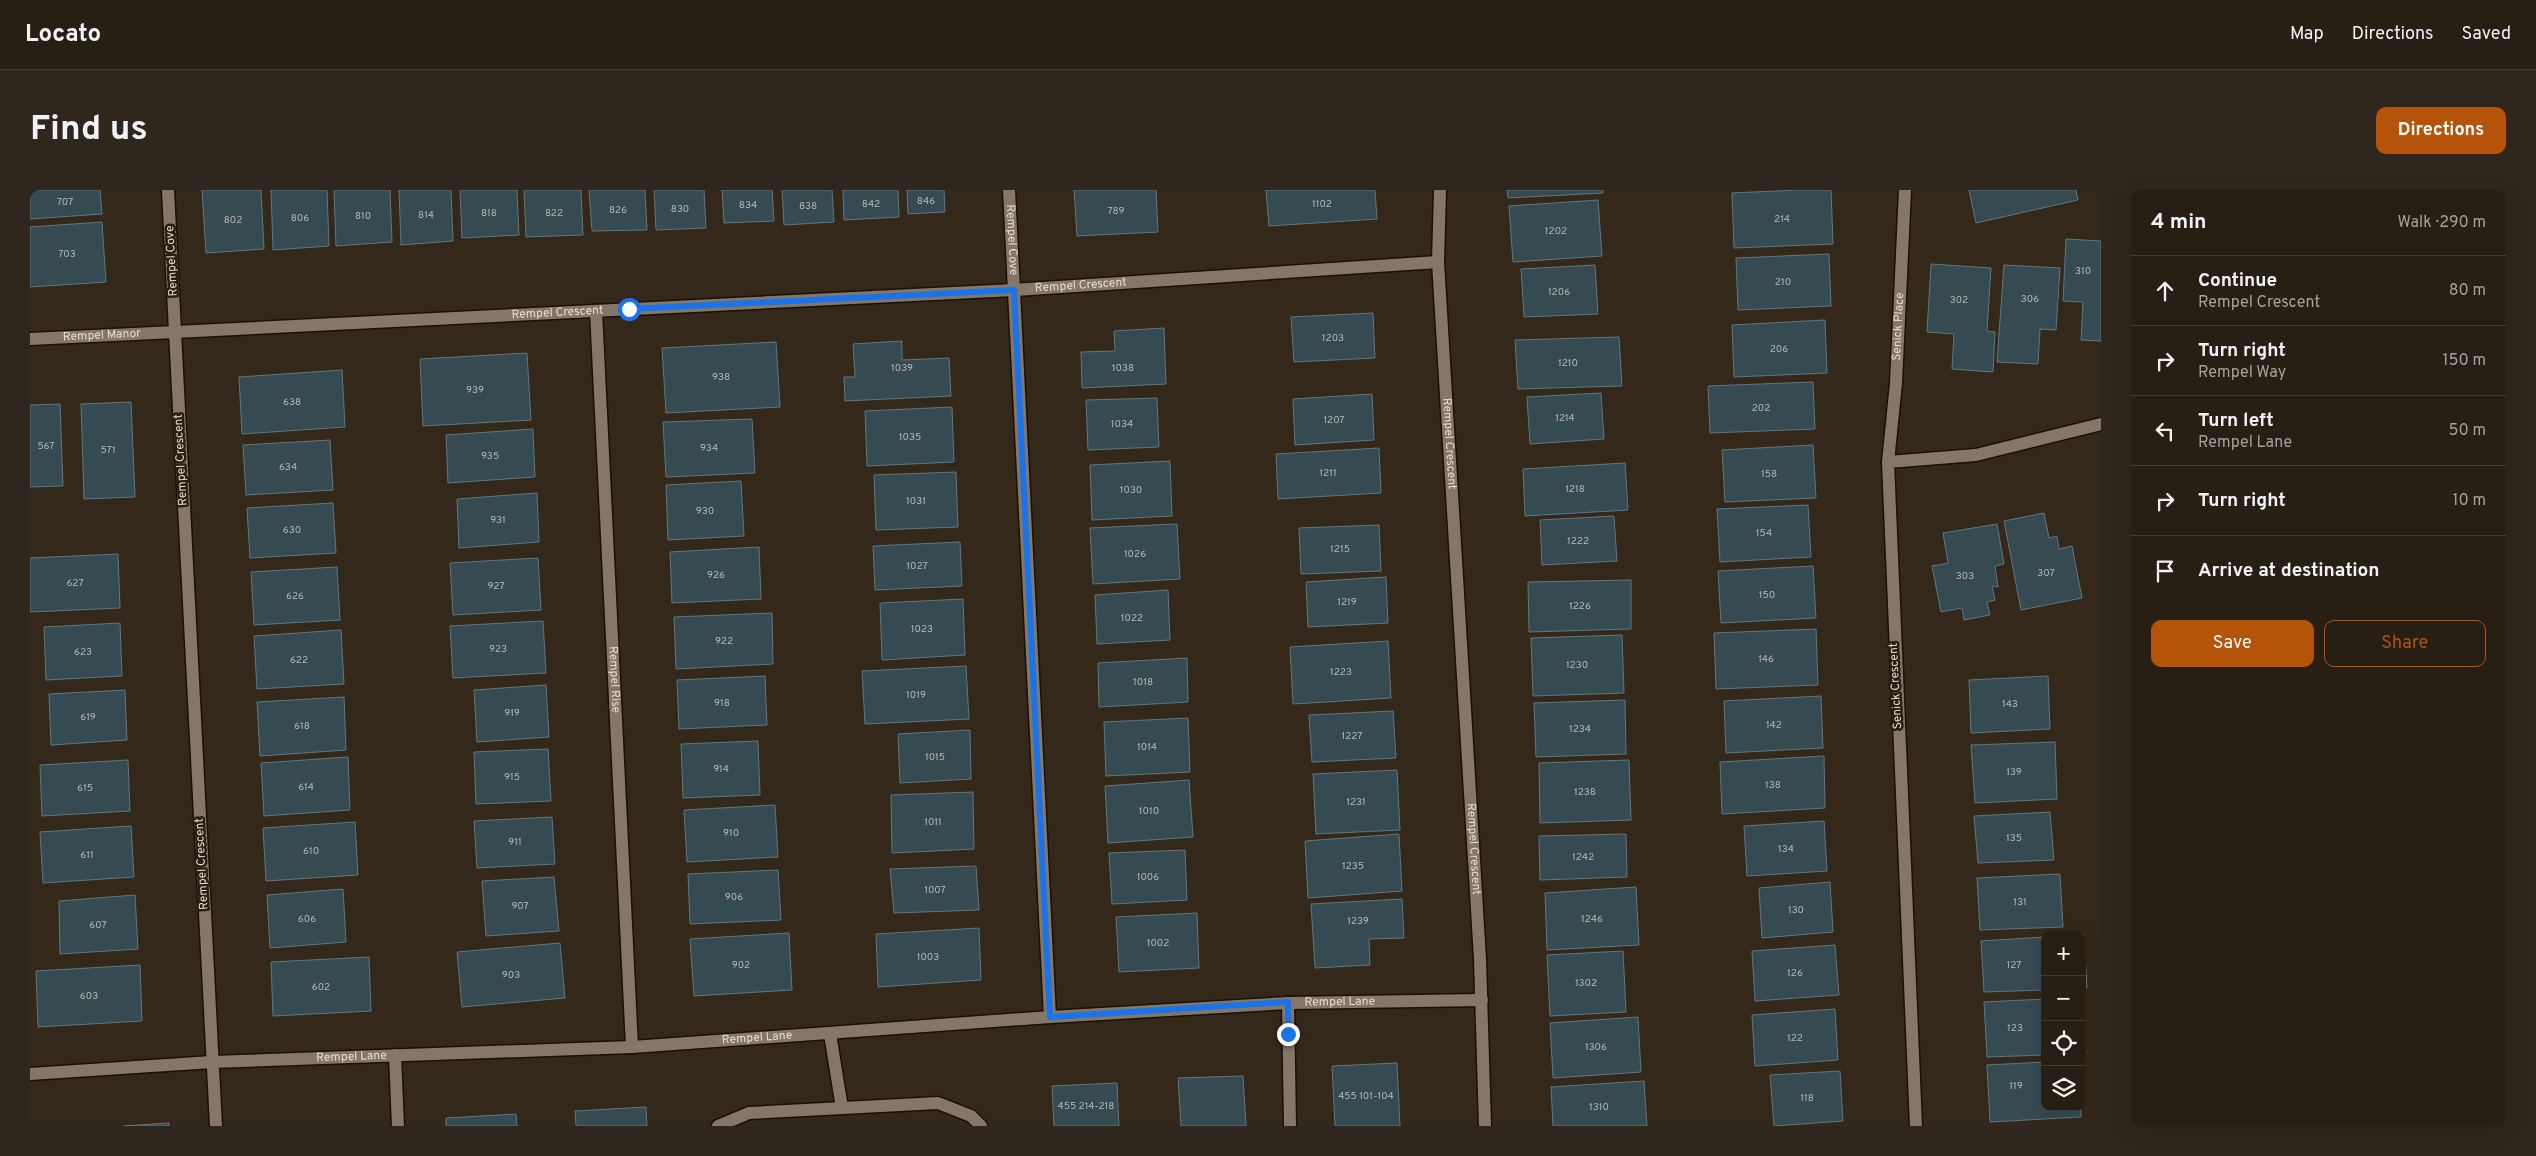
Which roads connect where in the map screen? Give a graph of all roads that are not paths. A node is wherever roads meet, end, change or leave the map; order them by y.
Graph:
1 (168, 190) edge
2 (1009, 190) edge
3 (1440, 190) edge
4 (1905, 190) edge
5 (1438, 262) junction
6 (1014, 290) junction
7 (596, 311) junction
8 (175, 332) junction
9 (30, 339) edge
10 (2101, 424) edge
11 (1888, 462) junction
12 (1482, 1000) junction
13 (1288, 1002) junction
14 (1050, 1017) junction
15 (830, 1034) junction
16 (632, 1047) junction
17 (394, 1055) junction
18 (212, 1062) junction
19 (30, 1074) edge
20 (842, 1108) junction
21 (216, 1126) edge
22 (398, 1126) edge
23 (718, 1126) edge
24 (981, 1126) edge
25 (1290, 1126) edge
26 (1485, 1126) edge
27 (1916, 1126) edge

1 - 8 street, Rempel Cove
2 - 6 street, Rempel Cove
3 - 5 street
4 - 11 street, Senick Place
5 - 6 street, Rempel Crescent
5 - 12 street, Rempel Crescent
6 - 7 street, Rempel Crescent
6 - 14 street, Rempel Cove
7 - 8 street, Rempel Crescent
7 - 16 street, Rempel Rise
8 - 9 street, Rempel Manor
8 - 18 street, Rempel Crescent
10 - 11 street
11 - 27 street, Senick Crescent
12 - 13 street, Rempel Lane
12 - 26 street, Rempel Crescent
13 - 14 street, Rempel Lane
13 - 25 street
14 - 15 street, Rempel Lane
15 - 16 street, Rempel Lane
15 - 20 street
16 - 17 street, Rempel Lane
17 - 18 street, Rempel Lane
17 - 22 street
18 - 19 street, Rempel Lane
18 - 21 street, Rempel Crescent
20 - 23 street
20 - 24 street

